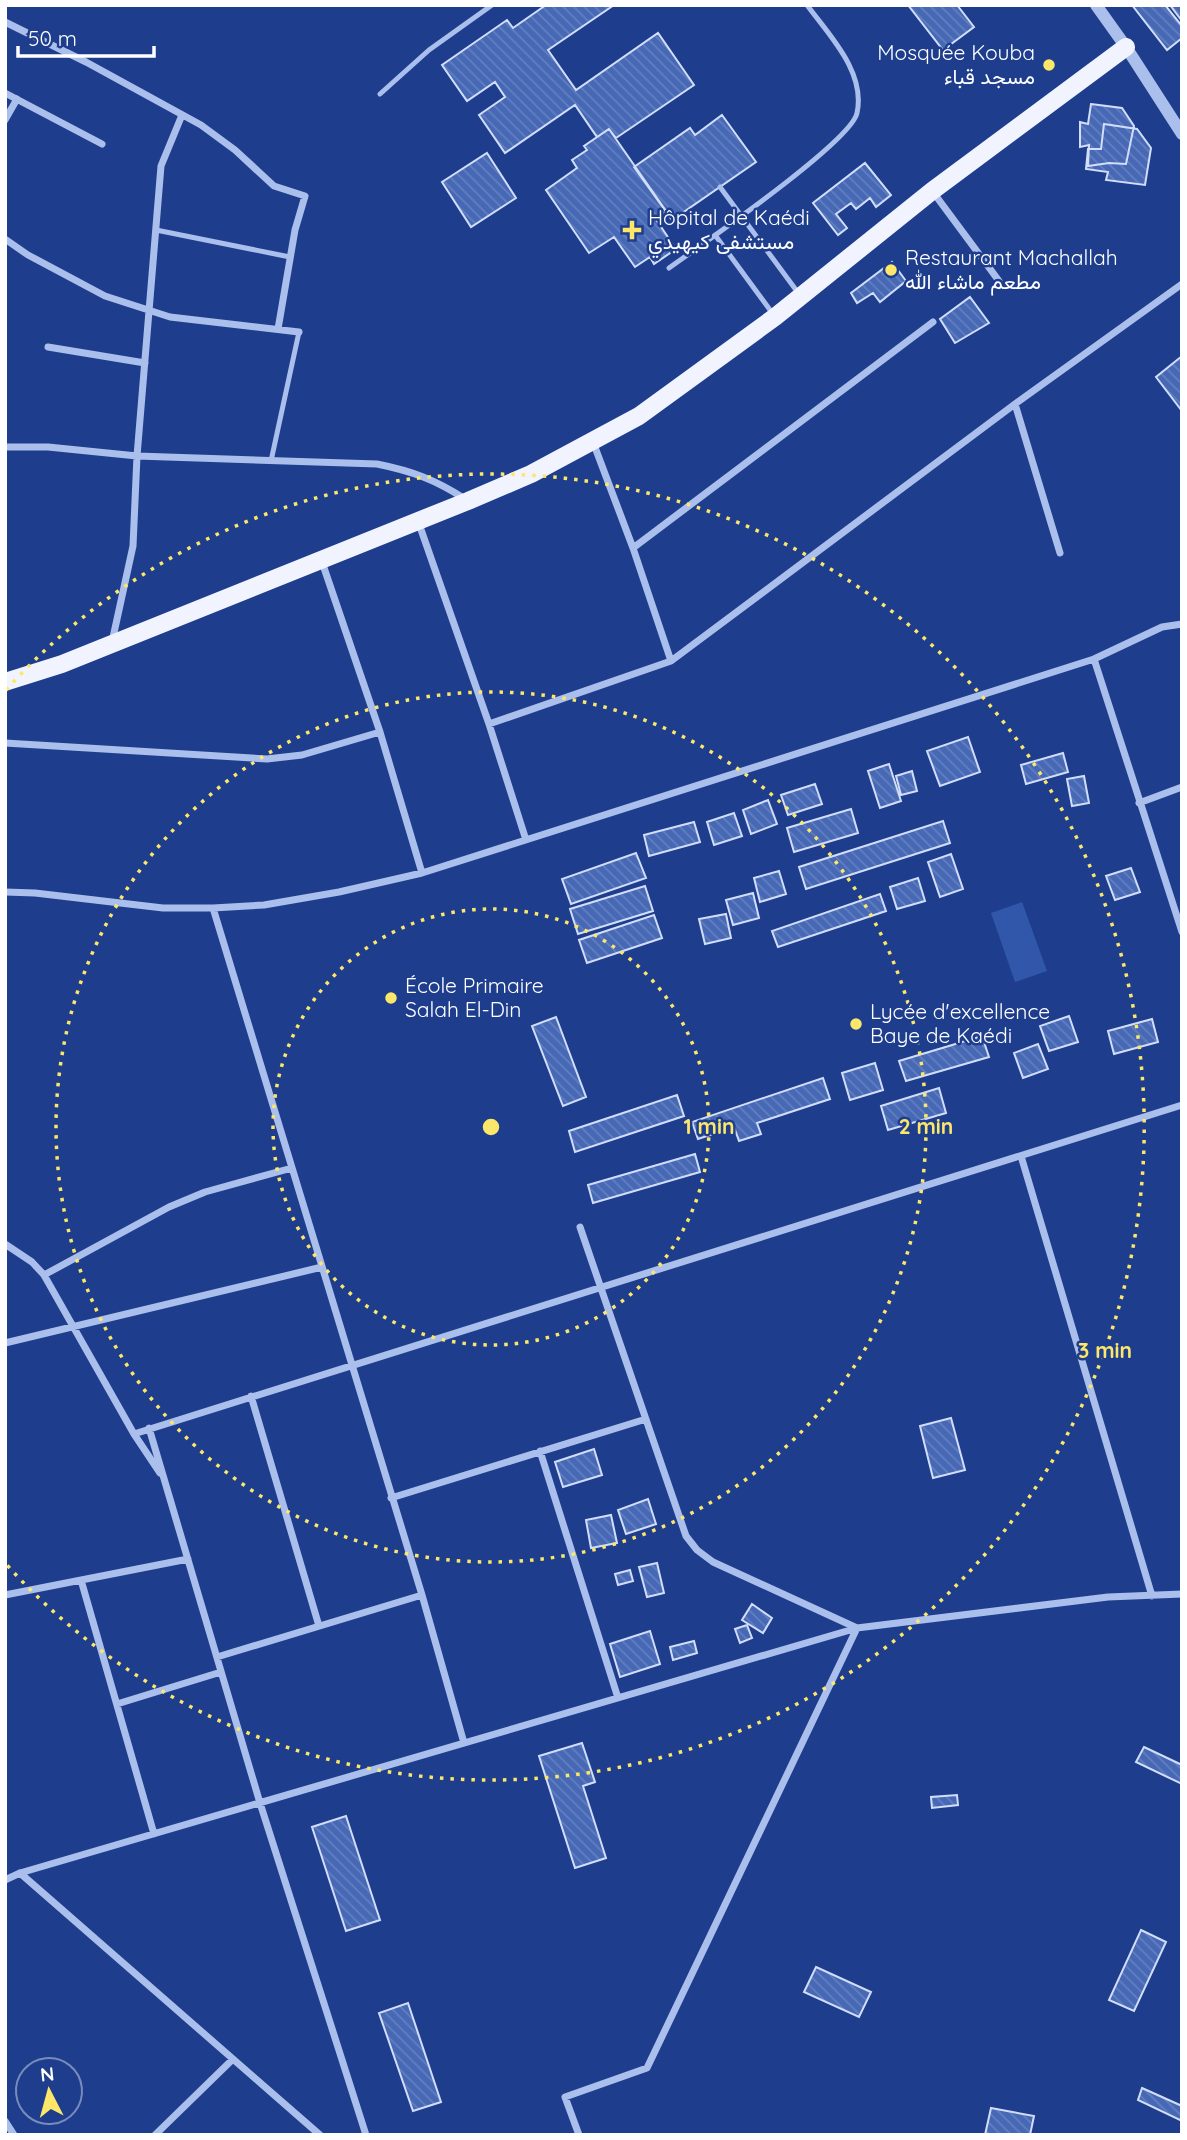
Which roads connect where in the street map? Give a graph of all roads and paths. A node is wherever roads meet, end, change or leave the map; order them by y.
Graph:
1 (492, 5) edge
2 (807, 5) edge
3 (1096, 5) edge
4 (5, 22) edge
5 (1126, 47) junction
6 (5, 93) edge
7 (380, 94) dead end
8 (17, 99) junction
9 (183, 115) junction
10 (5, 120) edge
11 (1182, 135) edge
12 (102, 144) dead end
13 (720, 187) dead end
14 (932, 191) junction
15 (742, 216) junction
16 (156, 230) junction
17 (715, 235) junction
18 (5, 239) edge
19 (290, 257) junction
20 (670, 268) dead end
21 (999, 281) dead end
22 (1182, 284) edge
23 (801, 296) junction
24 (150, 310) junction
25 (775, 317) junction
26 (933, 322) dead end
27 (278, 329) junction
28 (299, 332) joint
29 (48, 347) dead end
30 (145, 363) junction
31 (1014, 404) junction
32 (593, 442) junction
33 (5, 447) edge
34 (137, 456) junction
35 (271, 461) junction
36 (468, 501) junction
37 (418, 520) junction
38 (633, 548) junction
39 (1060, 552) dead end
40 (320, 559) junction
41 (1182, 624) edge
42 (111, 644) junction
43 (1094, 659) junction
44 (671, 661) junction
45 (5, 682) edge
46 (489, 724) junction
47 (380, 732) junction
48 (5, 743) edge
49 (1182, 787) edge
50 (1139, 803) junction
51 (526, 840) junction
52 (422, 873) junction
53 (5, 892) edge
54 (213, 908) junction
55 (1182, 932) edge
56 (1182, 1105) edge
57 (1020, 1156) junction
58 (292, 1168) junction
59 (580, 1227) dead end
60 (5, 1244) edge
61 (322, 1267) junction
62 (44, 1275) junction
63 (601, 1287) junction
64 (72, 1327) junction
65 (5, 1343) edge
66 (352, 1365) junction
67 (251, 1396) junction
68 (646, 1419) junction
69 (149, 1428) junction
70 (134, 1434) junction
71 (540, 1451) junction
72 (164, 1480) junction
73 (391, 1498) junction
74 (188, 1559) junction
75 (81, 1580) junction
76 (1182, 1594) edge
77 (5, 1595) edge
78 (422, 1595) junction
79 (1152, 1596) junction
80 (319, 1626) junction
81 (857, 1628) junction
82 (217, 1657) junction
83 (221, 1672) junction
84 (618, 1698) junction
85 (117, 1704) junction
86 (464, 1743) junction
87 (260, 1802) junction
88 (154, 1834) junction
89 (20, 1873) junction
90 (5, 1880) edge
91 (233, 2059) junction
92 (5, 2121) edge
93 (14, 2135) edge
94 (155, 2135) edge
95 (320, 2135) edge
96 (366, 2135) edge
97 (579, 2135) edge

1 - 7 lane
2 - 15 lane
3 - 5 street
4 - 9 street
5 - 11 street
5 - 14 main road
6 - 8 street
8 - 10 street
8 - 12 street
9 - 16 street
9 - 19 street
13 - 15 lane
14 - 21 street
14 - 23 main road
15 - 17 lane
15 - 23 lane
16 - 19 lane
16 - 24 street
17 - 20 lane
17 - 25 lane
18 - 24 street
19 - 27 street
22 - 31 street
23 - 25 main road
24 - 27 street
24 - 30 street
25 - 32 main road
26 - 38 street
27 - 28 street
28 - 35 lane
29 - 30 street
30 - 34 street
31 - 39 street
31 - 44 street
32 - 36 main road
32 - 38 street
33 - 34 street
34 - 35 street
34 - 42 street
35 - 36 street
36 - 37 main road
37 - 40 main road
37 - 46 street
38 - 44 street
40 - 42 main road
40 - 47 street
41 - 43 street
42 - 45 main road
43 - 50 street
43 - 51 street
44 - 46 street
46 - 51 street
47 - 48 street
47 - 52 street
49 - 50 street
50 - 55 street
51 - 52 street
52 - 54 street
53 - 54 street
54 - 58 street
56 - 57 street
57 - 63 street
57 - 79 street
58 - 61 street
58 - 62 street
59 - 63 street
60 - 62 street
61 - 64 street
61 - 66 street
62 - 64 street
63 - 66 street
63 - 68 street
64 - 65 street
64 - 70 street
66 - 67 street
66 - 73 street
67 - 69 street
67 - 80 street
68 - 71 street
68 - 81 street
69 - 70 street
69 - 72 street
70 - 72 street
71 - 73 street
71 - 84 street
72 - 74 street
73 - 78 street
74 - 75 street
74 - 82 street
75 - 77 street
75 - 85 street
76 - 79 street
78 - 80 street
78 - 86 street
79 - 81 street
80 - 82 street
81 - 84 street
81 - 97 street
82 - 83 street
83 - 85 street
83 - 87 street
84 - 86 street
85 - 88 street
86 - 87 street
87 - 88 street
87 - 96 street
88 - 89 street
89 - 90 street
89 - 91 street
91 - 94 street
91 - 95 street
92 - 93 street

